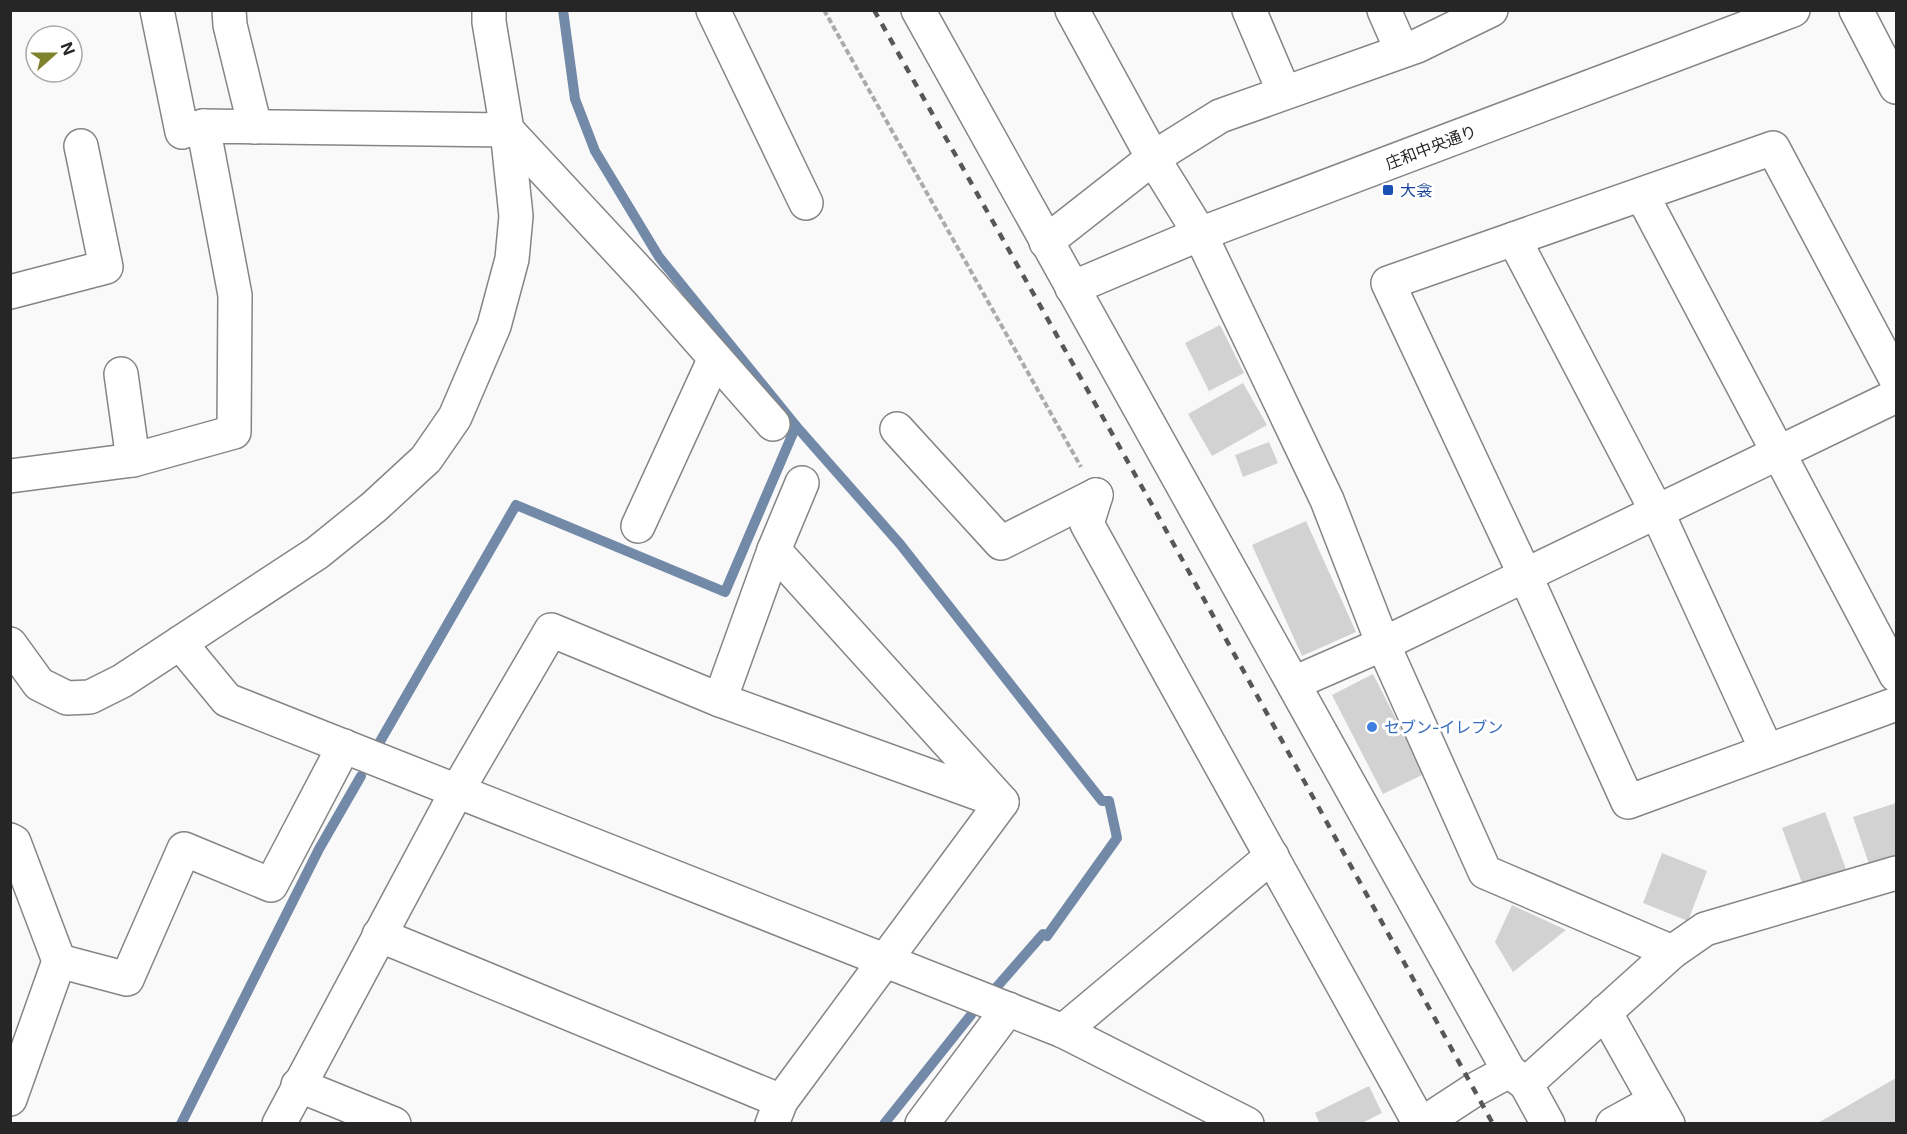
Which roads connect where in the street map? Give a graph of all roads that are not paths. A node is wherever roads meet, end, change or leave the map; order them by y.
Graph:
1 (157, 10) edge
2 (230, 10) edge
3 (489, 10) edge
4 (713, 10) edge
5 (918, 10) edge
6 (1072, 10) edge
7 (1249, 10) edge
8 (1384, 10) edge
9 (1491, 10) edge
10 (1793, 10) edge
11 (1856, 10) edge
12 (1402, 51) junction
13 (1896, 87) edge
14 (1284, 92) junction
15 (203, 126) junction
16 (255, 127) junction
17 (507, 130) junction
18 (81, 146) dead end
19 (1153, 158) junction
20 (1642, 195) junction
21 (806, 203) dead end
22 (1200, 234) junction
23 (1514, 239) junction
24 (1046, 242) junction
25 (1072, 288) junction
26 (10, 292) edge
27 (715, 358) junction
28 (121, 374) dead end
29 (1896, 379) edge
30 (1896, 396) edge
31 (773, 424) dead end
32 (897, 429) dead end
33 (1778, 454) junction
34 (133, 460) junction
35 (10, 476) edge
36 (802, 483) dead end
37 (1657, 512) junction
38 (638, 526) dead end
39 (774, 550) junction
40 (1525, 575) junction
41 (180, 643) junction
42 (10, 644) edge
43 (1383, 644) junction
44 (1896, 675) edge
45 (1294, 683) junction
46 (720, 700) junction
47 (1896, 704) edge
48 (344, 746) junction
49 (1767, 751) junction
50 (457, 791) junction
51 (1002, 802) junction
52 (10, 840) edge
53 (1272, 856) junction
54 (1896, 873) edge
55 (379, 934) junction
56 (1672, 952) junction
57 (60, 960) junction
58 (885, 962) junction
59 (1008, 1009) junction
60 (1605, 1012) junction
61 (1063, 1031) junction
62 (1517, 1078) junction
63 (298, 1085) junction
64 (10, 1099) edge
65 (777, 1112) edge
66 (1661, 1112) edge
67 (279, 1124) edge
68 (394, 1124) edge
69 (922, 1124) edge
70 (1247, 1124) edge
71 (1421, 1124) edge
72 (1548, 1124) edge
73 (1613, 1124) edge

1 - 15 street
2 - 16 street
3 - 17 street
4 - 21 street
5 - 24 street
6 - 19 street
7 - 14 street
8 - 12 street
9 - 12 street
10 - 22 street, 庄和中央通り
11 - 13 street
12 - 14 street
14 - 19 street
15 - 16 street
15 - 34 street
16 - 17 street
17 - 27 street
17 - 41 street
18 - 26 street
19 - 22 street
19 - 24 street
20 - 23 street
20 - 29 street
20 - 33 street
22 - 25 street, 庄和中央通り
22 - 43 street
23 - 37 street
23 - 40 street
24 - 25 street
25 - 45 street
27 - 31 street
27 - 38 street
28 - 34 street
30 - 33 street
32 - 53 street
33 - 37 street
33 - 44 street
34 - 35 street
36 - 39 street
37 - 40 street
37 - 49 street
39 - 46 street
39 - 51 street
40 - 43 street
40 - 49 street
41 - 42 street
41 - 48 street
43 - 45 street
43 - 56 street
45 - 62 street
46 - 50 street
46 - 51 street
47 - 49 street
48 - 50 street
48 - 57 street
50 - 55 street
50 - 58 street
51 - 58 street
52 - 57 street
53 - 61 street
53 - 71 street
54 - 56 street
55 - 63 street
55 - 65 street
56 - 60 street
57 - 64 street
58 - 59 street
58 - 65 street
59 - 61 street
59 - 69 street
60 - 62 street
60 - 66 street
61 - 70 street
62 - 71 street
62 - 72 street
63 - 67 street
63 - 68 street
66 - 73 street

